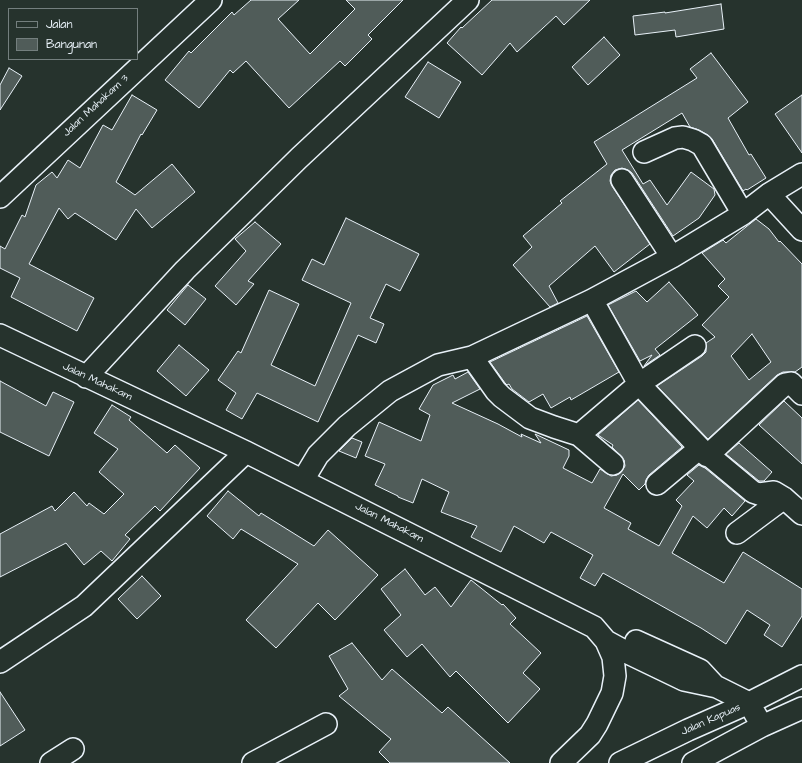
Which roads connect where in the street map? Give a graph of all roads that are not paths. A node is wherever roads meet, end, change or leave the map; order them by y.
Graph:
1 (211, 0) edge
2 (468, 0) edge
3 (644, 152) dead end
4 (802, 174) edge
5 (622, 180) dead end
6 (769, 194) junction
7 (0, 197) edge
8 (744, 214) junction
9 (802, 230) edge
10 (672, 257) junction
11 (592, 300) junction
12 (0, 335) edge
13 (695, 346) dead end
14 (472, 357) junction
15 (86, 377) junction
16 (639, 384) junction
17 (802, 394) edge
18 (579, 435) junction
19 (246, 452) junction
20 (704, 452) junction
21 (613, 464) dead end
22 (303, 480) junction
23 (657, 484) dead end
24 (784, 498) junction
25 (802, 514) edge
26 (737, 533) dead end
27 (600, 634) junction
28 (0, 662) edge
29 (802, 676) edge
30 (749, 703) junction
31 (802, 708) edge
32 (326, 724) dead end
33 (762, 726) junction
34 (73, 749) dead end
35 (51, 763) edge
36 (253, 763) edge
37 (560, 763) edge
38 (620, 763) edge
39 (693, 763) edge

1 - 7 street, Jalan Mahakam 3
2 - 15 street
3 - 8 street
4 - 6 street
5 - 10 street
6 - 8 street
6 - 9 street
8 - 10 street
10 - 11 street
11 - 14 street
11 - 16 street
12 - 15 street, Jalan Mahakam
13 - 16 street
14 - 18 street
14 - 22 street
15 - 19 street, Jalan Mahakam
16 - 18 street
16 - 20 street
17 - 20 street
18 - 21 street
19 - 22 street, Jalan Mahakam
19 - 28 street
20 - 23 street
20 - 24 street
22 - 27 street, Jalan Mahakam
24 - 25 street
24 - 26 street
27 - 30 street, Jalan Mahakam
27 - 37 street
29 - 30 street, Jalan Kapuas
30 - 33 street
30 - 38 street, Jalan Kapuas
31 - 33 street
32 - 36 street
33 - 39 street
34 - 35 street

